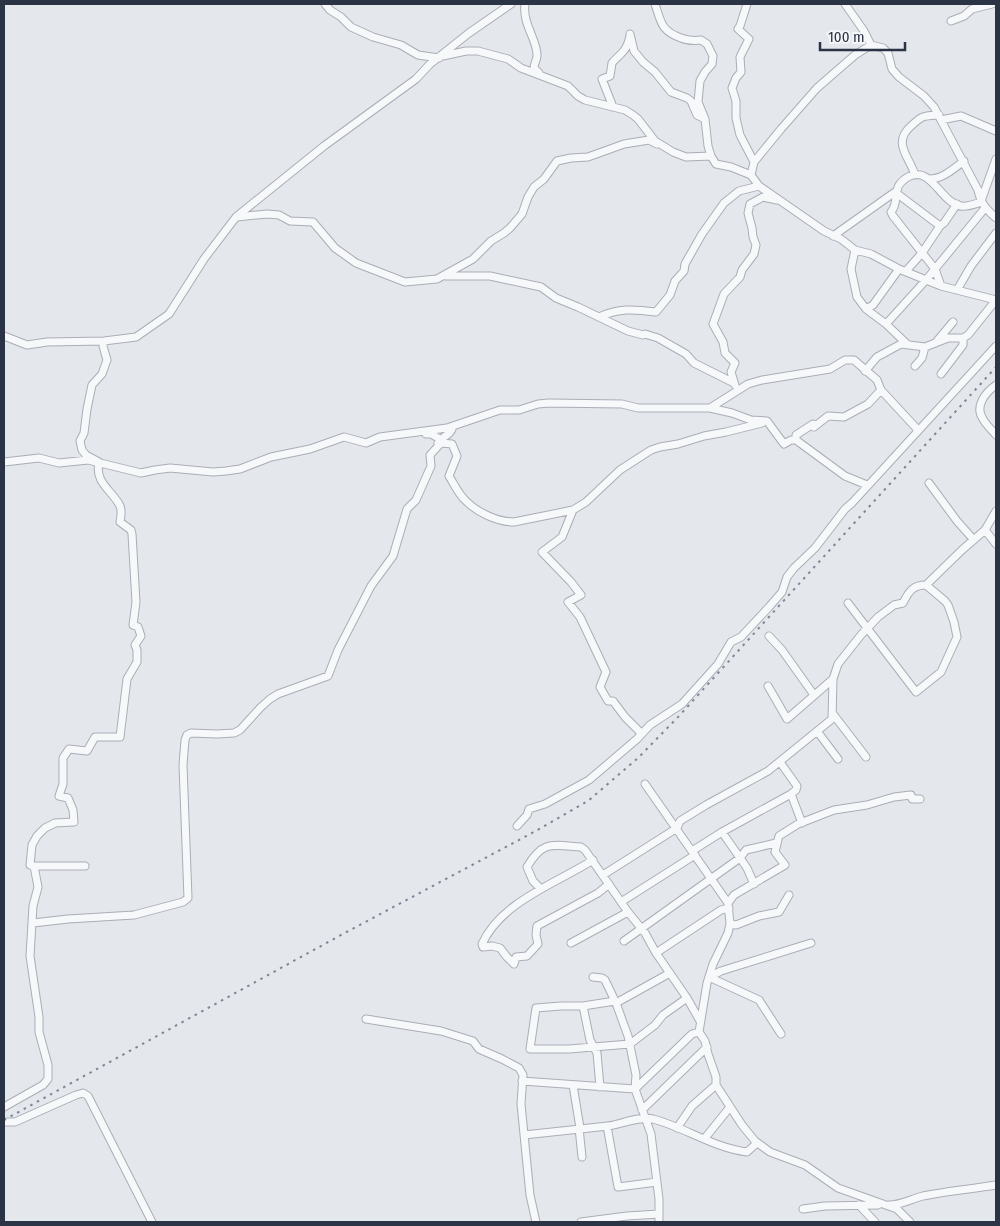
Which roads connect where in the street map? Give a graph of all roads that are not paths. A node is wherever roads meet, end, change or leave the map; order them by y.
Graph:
1 (325, 4) edge
2 (511, 4) edge
3 (525, 4) edge
4 (656, 4) edge
5 (746, 4) edge
6 (845, 4) edge
7 (992, 4) edge
8 (951, 21) dead end
9 (871, 45) junction
10 (441, 57) junction
11 (541, 75) junction
12 (612, 107) junction
13 (940, 118) junction
14 (705, 119) junction
15 (996, 131) edge
16 (673, 152) junction
17 (711, 156) junction
18 (996, 159) edge
19 (964, 161) junction
20 (754, 162) junction
21 (915, 175) junction
22 (751, 176) junction
23 (929, 179) junction
24 (759, 186) junction
25 (895, 192) junction
26 (780, 200) junction
27 (957, 204) junction
28 (983, 205) junction
29 (236, 217) junction
30 (996, 218) edge
31 (940, 226) junction
32 (996, 233) edge
33 (833, 236) junction
34 (855, 250) junction
35 (922, 253) junction
36 (935, 269) junction
37 (903, 270) junction
38 (441, 277) junction
39 (926, 280) junction
40 (941, 286) junction
41 (957, 290) junction
42 (866, 309) junction
43 (599, 317) junction
44 (953, 322) dead end
45 (886, 324) junction
46 (4, 336) edge
47 (963, 338) junction
48 (104, 341) junction
49 (937, 342) junction
50 (907, 344) junction
51 (996, 346) edge
52 (925, 347) junction
53 (915, 366) dead end
54 (865, 371) junction
55 (941, 374) dead end
56 (996, 385) edge
57 (735, 387) junction
58 (881, 390) junction
59 (710, 408) junction
60 (767, 421) junction
61 (453, 426) junction
62 (918, 430) junction
63 (421, 433) junction
64 (996, 435) edge
65 (796, 440) junction
66 (440, 441) junction
67 (4, 462) edge
68 (99, 462) junction
69 (929, 483) dead end
70 (867, 485) junction
71 (573, 510) junction
72 (996, 511) edge
73 (985, 530) junction
74 (973, 539) junction
75 (996, 544) edge
76 (926, 585) junction
77 (848, 603) dead end
78 (868, 627) junction
79 (769, 636) dead end
80 (833, 679) junction
81 (768, 686) dead end
82 (814, 695) junction
83 (833, 714) junction
84 (818, 731) junction
85 (641, 733) junction
86 (866, 757) dead end
87 (838, 759) dead end
88 (780, 762) junction
89 (646, 784) dead end
90 (791, 794) junction
91 (920, 798) dead end
92 (802, 823) junction
93 (517, 826) dead end
94 (677, 828) junction
95 (722, 832) junction
96 (776, 843) junction
97 (694, 853) junction
98 (740, 858) junction
99 (593, 860) junction
100 (34, 866) junction
101 (85, 866) dead end
102 (603, 875) junction
103 (711, 879) junction
104 (609, 884) junction
105 (754, 884) junction
106 (540, 890) junction
107 (789, 894) dead end
108 (621, 902) junction
109 (728, 905) junction
110 (628, 912) junction
111 (33, 923) junction
112 (730, 924) junction
113 (641, 927) junction
114 (624, 940) dead end
115 (572, 943) dead end
116 (811, 943) dead end
117 (656, 953) junction
118 (670, 973) junction
119 (593, 977) dead end
120 (709, 977) junction
121 (687, 998) junction
122 (616, 1002) junction
123 (583, 1006) junction
124 (366, 1019) dead end
125 (700, 1021) junction
126 (699, 1032) junction
127 (781, 1034) dead end
128 (630, 1044) junction
129 (595, 1047) junction
130 (707, 1047) junction
131 (522, 1081) junction
132 (573, 1085) junction
133 (716, 1085) junction
134 (600, 1086) junction
135 (635, 1090) junction
136 (730, 1107) junction
137 (4, 1108) edge
138 (642, 1110) junction
139 (647, 1118) junction
140 (4, 1122) edge
141 (607, 1126) junction
142 (579, 1128) junction
143 (676, 1128) junction
144 (524, 1135) junction
145 (705, 1138) junction
146 (757, 1143) junction
147 (582, 1157) dead end
148 (657, 1182) junction
149 (996, 1185) edge
150 (859, 1205) junction
151 (887, 1205) junction
152 (803, 1209) dead end
153 (659, 1214) junction
154 (152, 1222) edge
155 (536, 1222) edge
156 (580, 1222) edge
157 (659, 1222) edge
158 (875, 1222) edge
159 (910, 1222) edge

1 - 10 street
2 - 10 street
3 - 11 street
4 - 14 street
5 - 20 street
6 - 9 street
7 - 8 street
9 - 13 street
9 - 20 street
10 - 11 street
10 - 29 street
11 - 12 street
12 - 14 street
12 - 16 street
13 - 15 street
13 - 19 street
13 - 21 street
14 - 17 street
16 - 17 street
16 - 38 street
17 - 22 street
18 - 28 street
19 - 23 street
19 - 28 street
20 - 22 street
21 - 23 street
21 - 25 street
22 - 24 street
23 - 27 street
24 - 26 street
24 - 43 street
25 - 31 street
25 - 33 street
25 - 35 street
26 - 33 street
26 - 57 street
27 - 28 street
27 - 31 street
28 - 30 street
28 - 36 street
29 - 38 street
29 - 48 street
31 - 35 street
32 - 41 street
33 - 34 street
34 - 37 street
34 - 42 street
35 - 36 street
35 - 37 street
36 - 39 street
36 - 40 street
37 - 39 street
37 - 42 street
38 - 43 street
39 - 40 street
39 - 45 street
40 - 41 street
41 - 47 street
42 - 45 street
43 - 57 street
44 - 49 street
45 - 50 street
46 - 48 street
47 - 49 street
47 - 55 street
48 - 68 street
49 - 52 street
50 - 52 street
50 - 54 street
51 - 62 street
52 - 53 street
54 - 57 street
54 - 58 street
56 - 64 street
57 - 59 street
58 - 62 street
58 - 65 street
59 - 60 street
59 - 61 street
60 - 65 street
60 - 71 street
61 - 63 street
61 - 66 street
62 - 70 street
63 - 66 street
63 - 68 street
65 - 70 street
66 - 71 street
66 - 111 street
67 - 68 street
68 - 100 street
69 - 74 street
70 - 85 street
71 - 85 street
72 - 73 street
73 - 74 street
73 - 75 street
74 - 76 street
76 - 78 street
76 - 78 street
77 - 78 street
78 - 80 street
79 - 82 street
80 - 82 street
80 - 83 street
81 - 82 street
83 - 84 street
83 - 86 street
84 - 87 street
84 - 88 street
85 - 93 street
88 - 90 street
88 - 94 street
89 - 94 street
90 - 92 street
90 - 95 street
91 - 92 street
92 - 96 street
94 - 97 street
94 - 102 street
95 - 97 street
95 - 98 street
96 - 98 street
96 - 105 street
97 - 103 street
97 - 108 street
98 - 103 street
98 - 105 street
99 - 102 street
99 - 106 street
99 - 106 street
100 - 101 street
100 - 111 street
102 - 104 street
103 - 109 street
103 - 113 street
104 - 106 street
104 - 108 street
105 - 109 street
107 - 112 street
108 - 110 street
109 - 112 street
109 - 117 street
110 - 113 street
110 - 115 street
111 - 137 street
112 - 120 street
113 - 114 street
113 - 117 street
116 - 120 street
117 - 118 street
118 - 121 street
118 - 122 street
119 - 122 street
120 - 125 street
120 - 127 street
121 - 125 street
121 - 128 street
122 - 123 street
122 - 128 street
123 - 129 street
123 - 129 street
124 - 131 street
125 - 126 street
126 - 130 street
126 - 135 street
128 - 129 street
128 - 135 street
129 - 134 street
130 - 133 street
130 - 138 street
131 - 132 street
131 - 144 street
132 - 134 street
132 - 142 street
133 - 136 street
133 - 143 street
134 - 135 street
135 - 138 street
136 - 145 street
136 - 146 street
138 - 139 street
139 - 141 street
139 - 143 street
139 - 148 street
140 - 154 street
141 - 142 street
141 - 148 street
142 - 144 street
142 - 147 street
143 - 145 street
144 - 155 street
145 - 146 street
146 - 151 street
148 - 153 street
149 - 151 street
150 - 151 street
150 - 152 street
150 - 158 street
151 - 159 street
153 - 156 street
153 - 157 street

